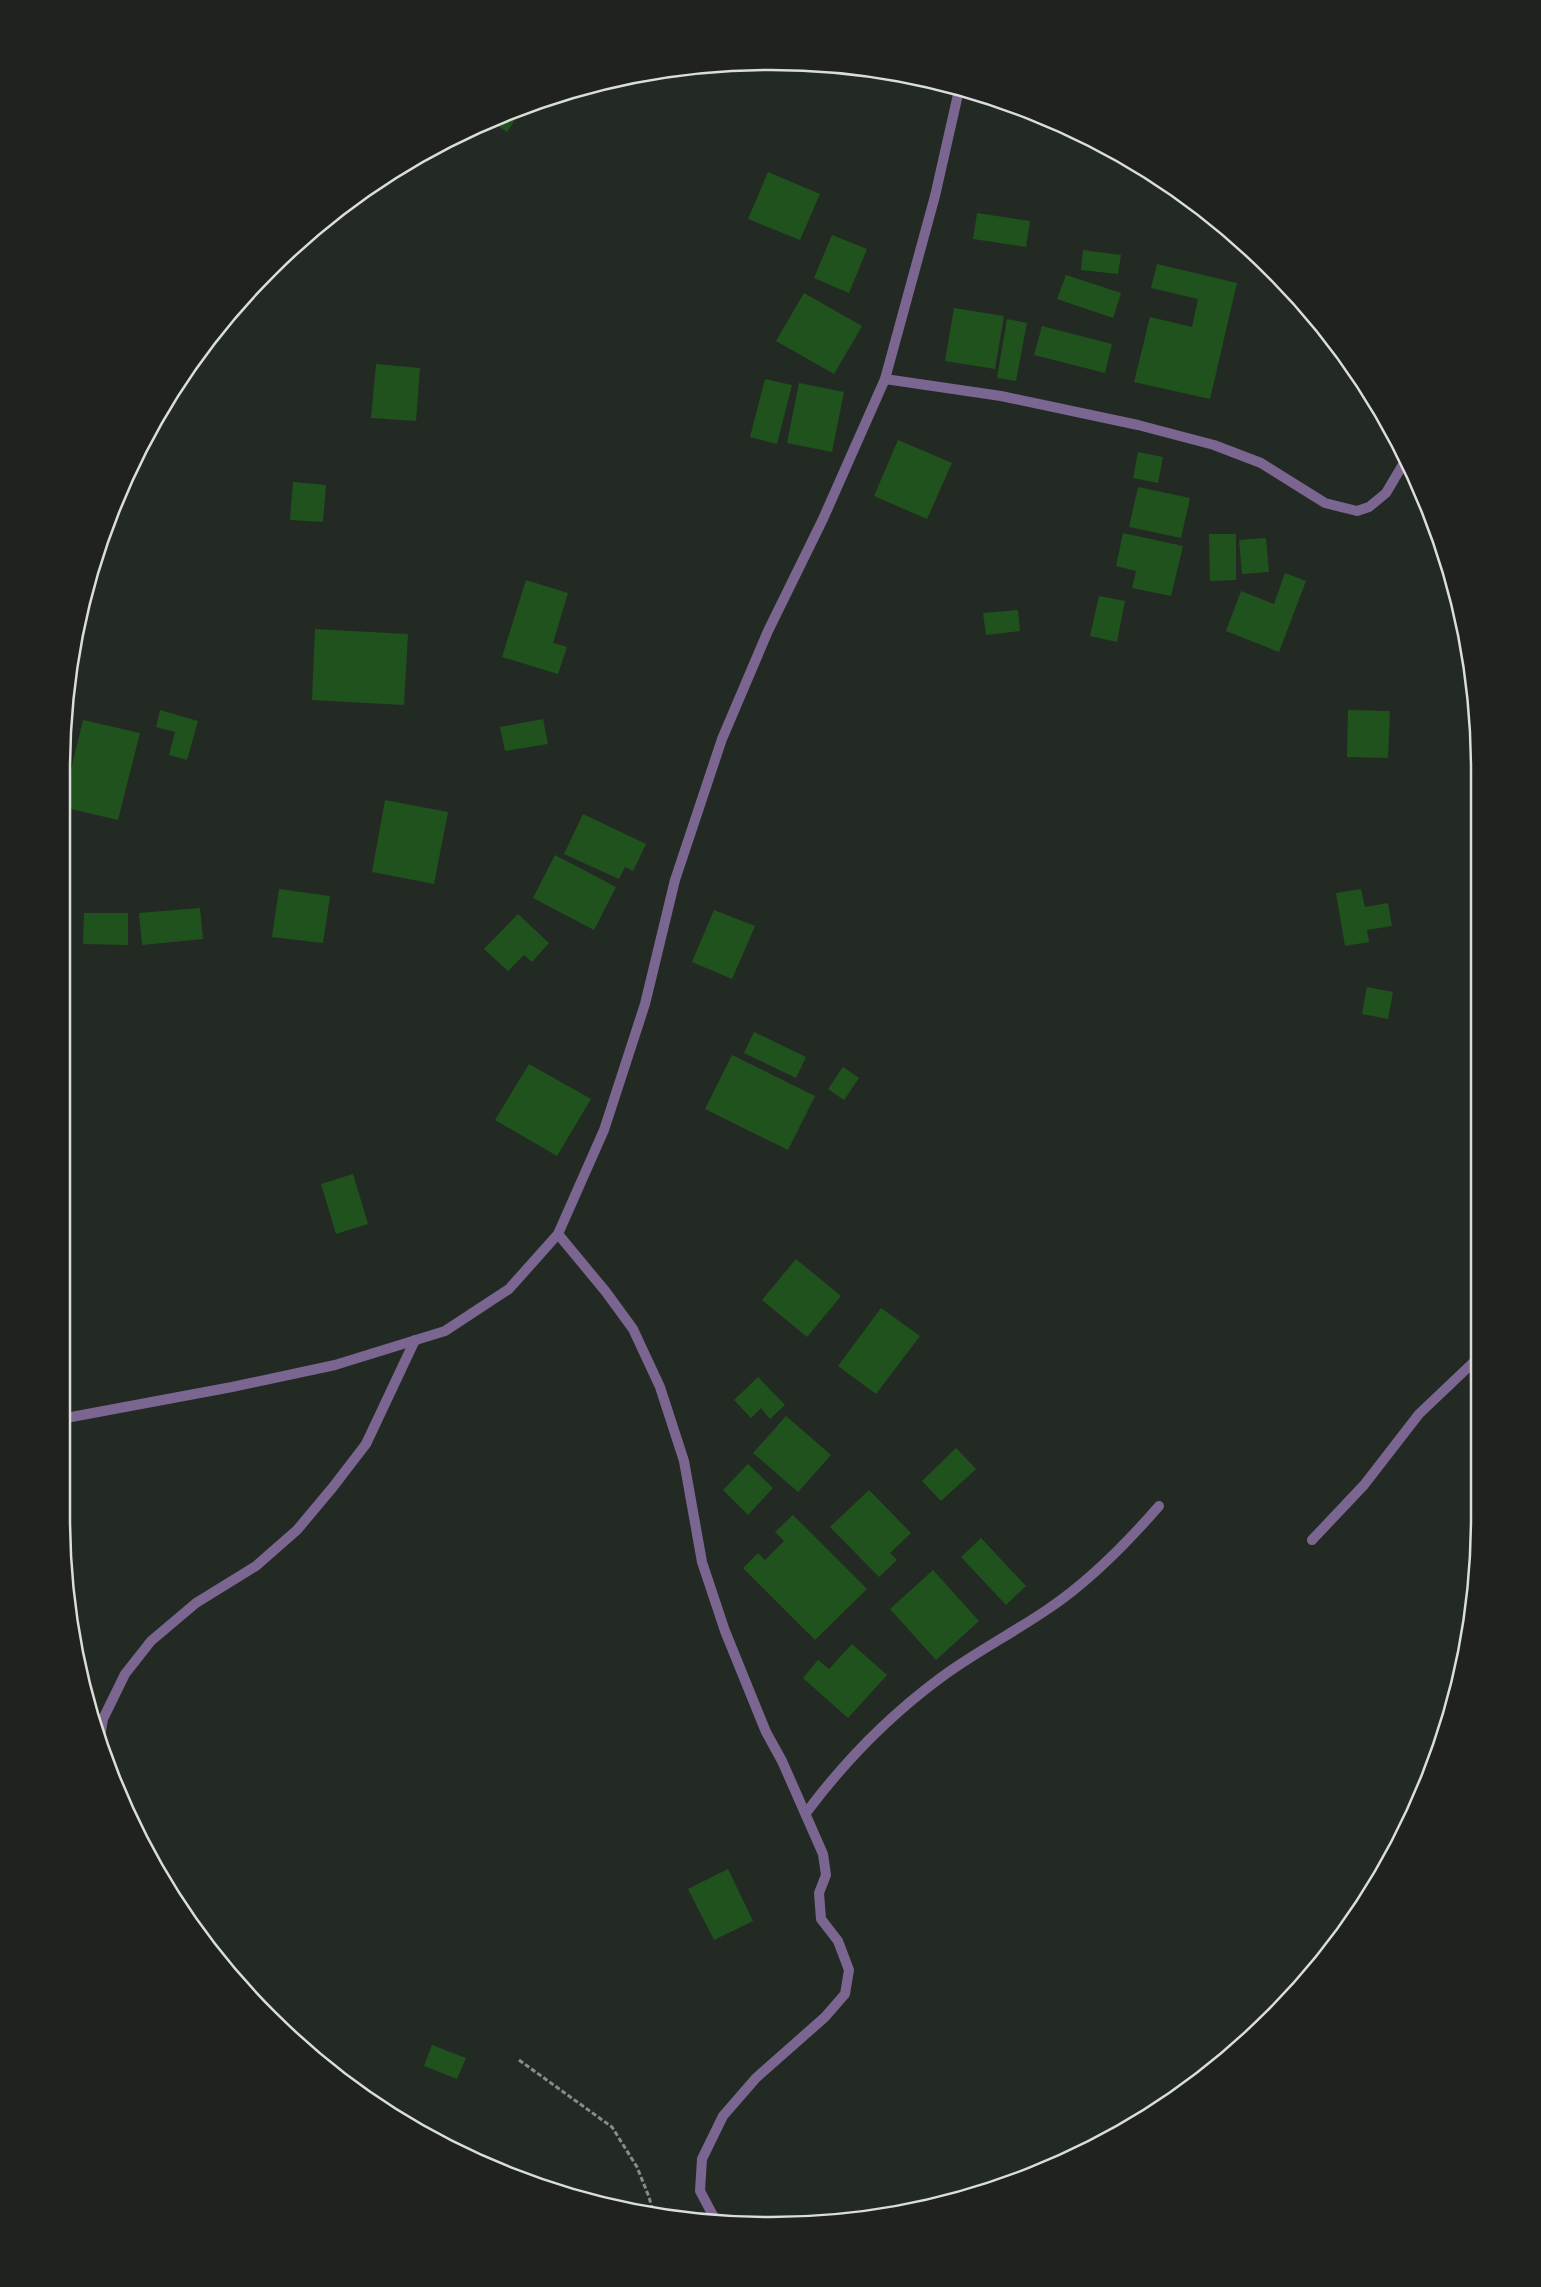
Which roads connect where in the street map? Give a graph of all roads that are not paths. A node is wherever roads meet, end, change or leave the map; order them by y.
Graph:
1 (959, 96) edge
2 (885, 379) junction
3 (1402, 467) edge
4 (558, 1234) junction
5 (415, 1340) junction
6 (1471, 1365) edge
7 (70, 1417) edge
8 (1159, 1506) dead end
9 (1312, 1540) dead end
10 (103, 1727) edge
11 (806, 1813) junction
12 (713, 2215) edge

1 - 2 street
2 - 3 street
2 - 4 street
4 - 5 street
4 - 11 street
5 - 7 street
5 - 10 street
6 - 9 street
8 - 11 street
11 - 12 street

